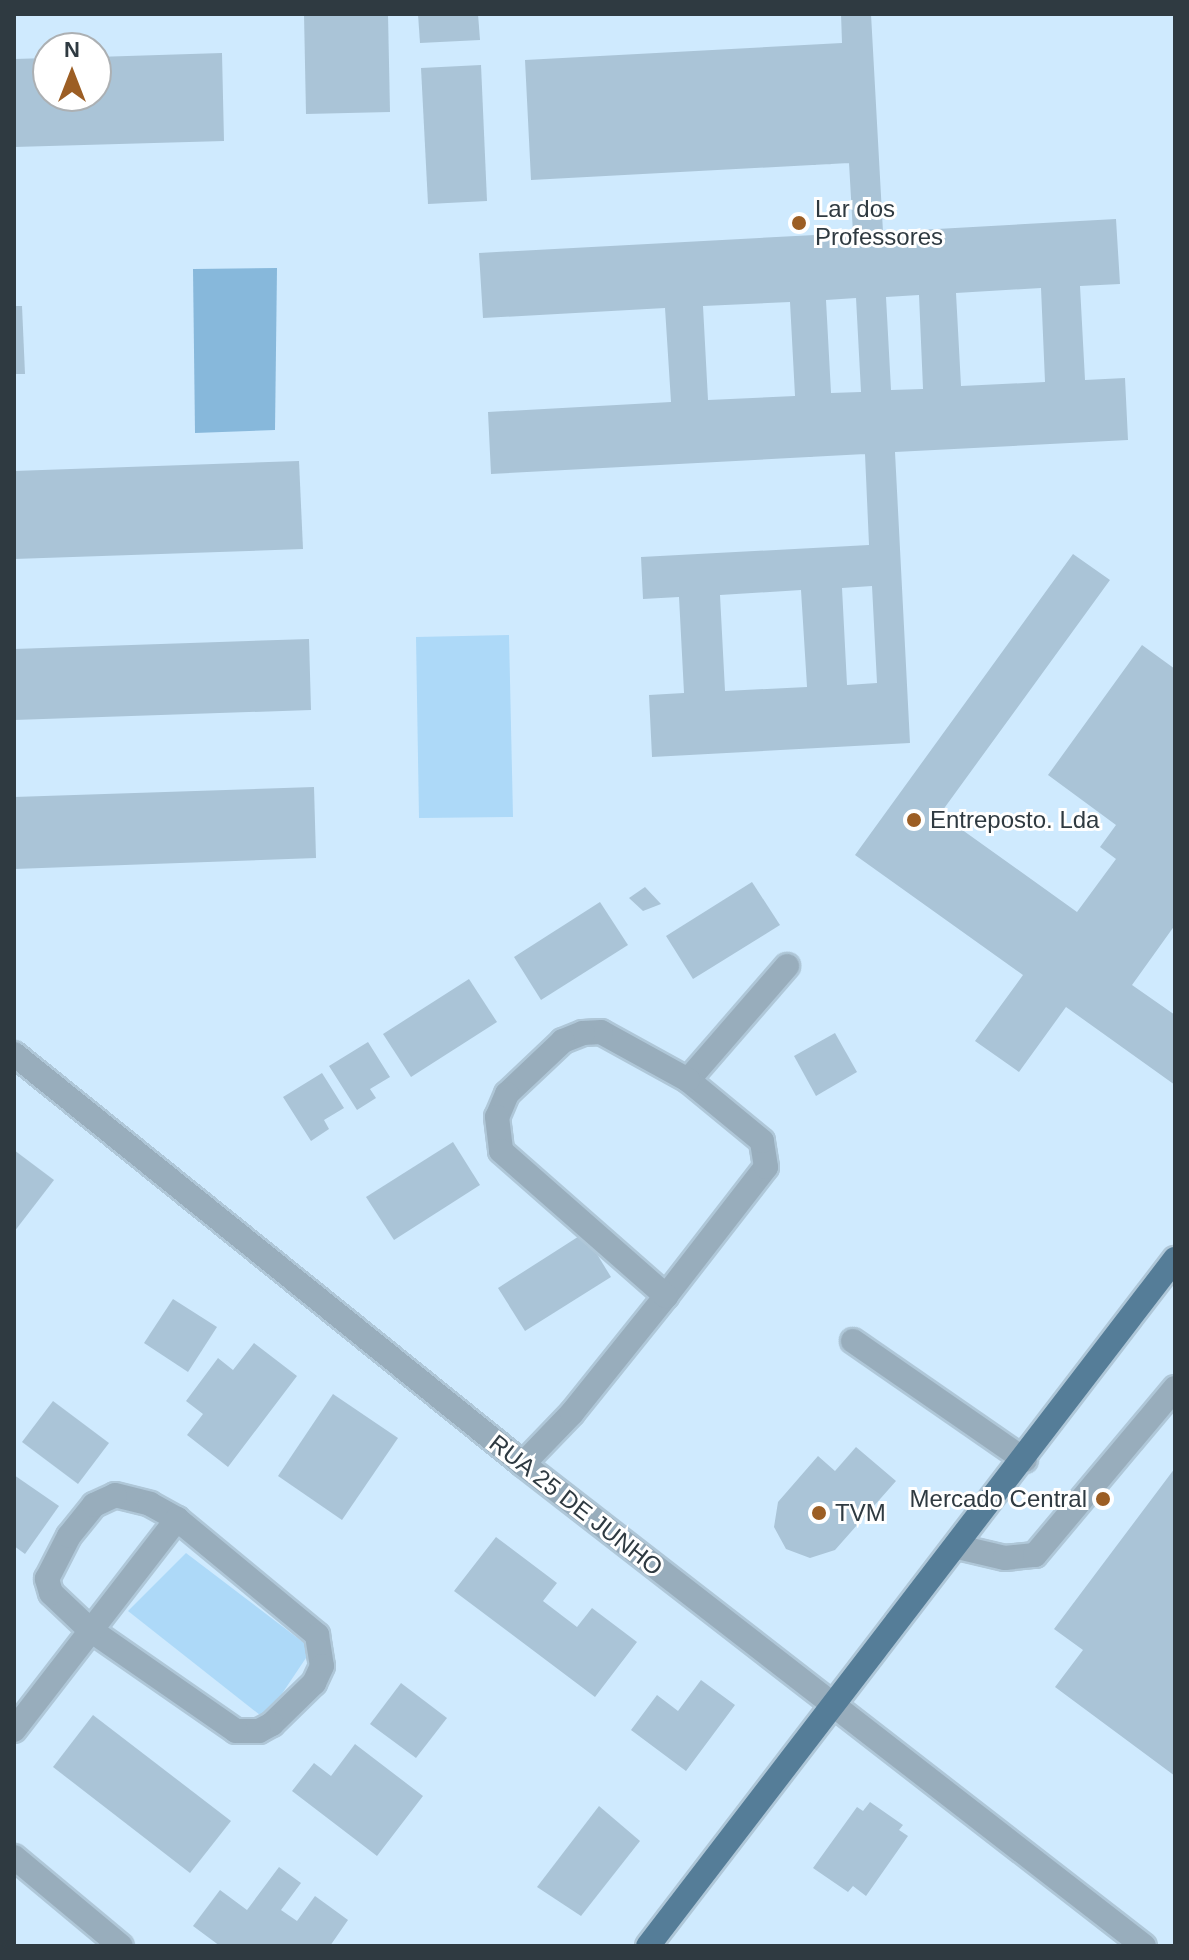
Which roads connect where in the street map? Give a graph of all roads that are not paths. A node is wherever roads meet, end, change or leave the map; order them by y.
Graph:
1 (787, 966) dead end
2 (14, 1054) edge
3 (688, 1080) junction
4 (1175, 1259) edge
5 (666, 1296) junction
6 (853, 1341) dead end
7 (1175, 1388) edge
8 (1025, 1460) junction
9 (523, 1464) junction
10 (177, 1519) junction
11 (958, 1547) junction
12 (89, 1629) junction
13 (835, 1707) junction
14 (14, 1730) edge
15 (14, 1857) edge
16 (121, 1946) edge
17 (648, 1946) edge
18 (1144, 1946) edge

1 - 3 street
2 - 9 street, RUA 25 DE JUNHO
3 - 5 street
3 - 5 street
4 - 8 main road
5 - 9 street
6 - 8 street
7 - 11 street
8 - 11 main road
9 - 13 street, RUA 25 DE JUNHO
10 - 12 street
10 - 12 street
10 - 12 street
11 - 13 main road
12 - 14 street
13 - 17 main road
13 - 18 street, RUA 25 DE JUNHO
15 - 16 street

